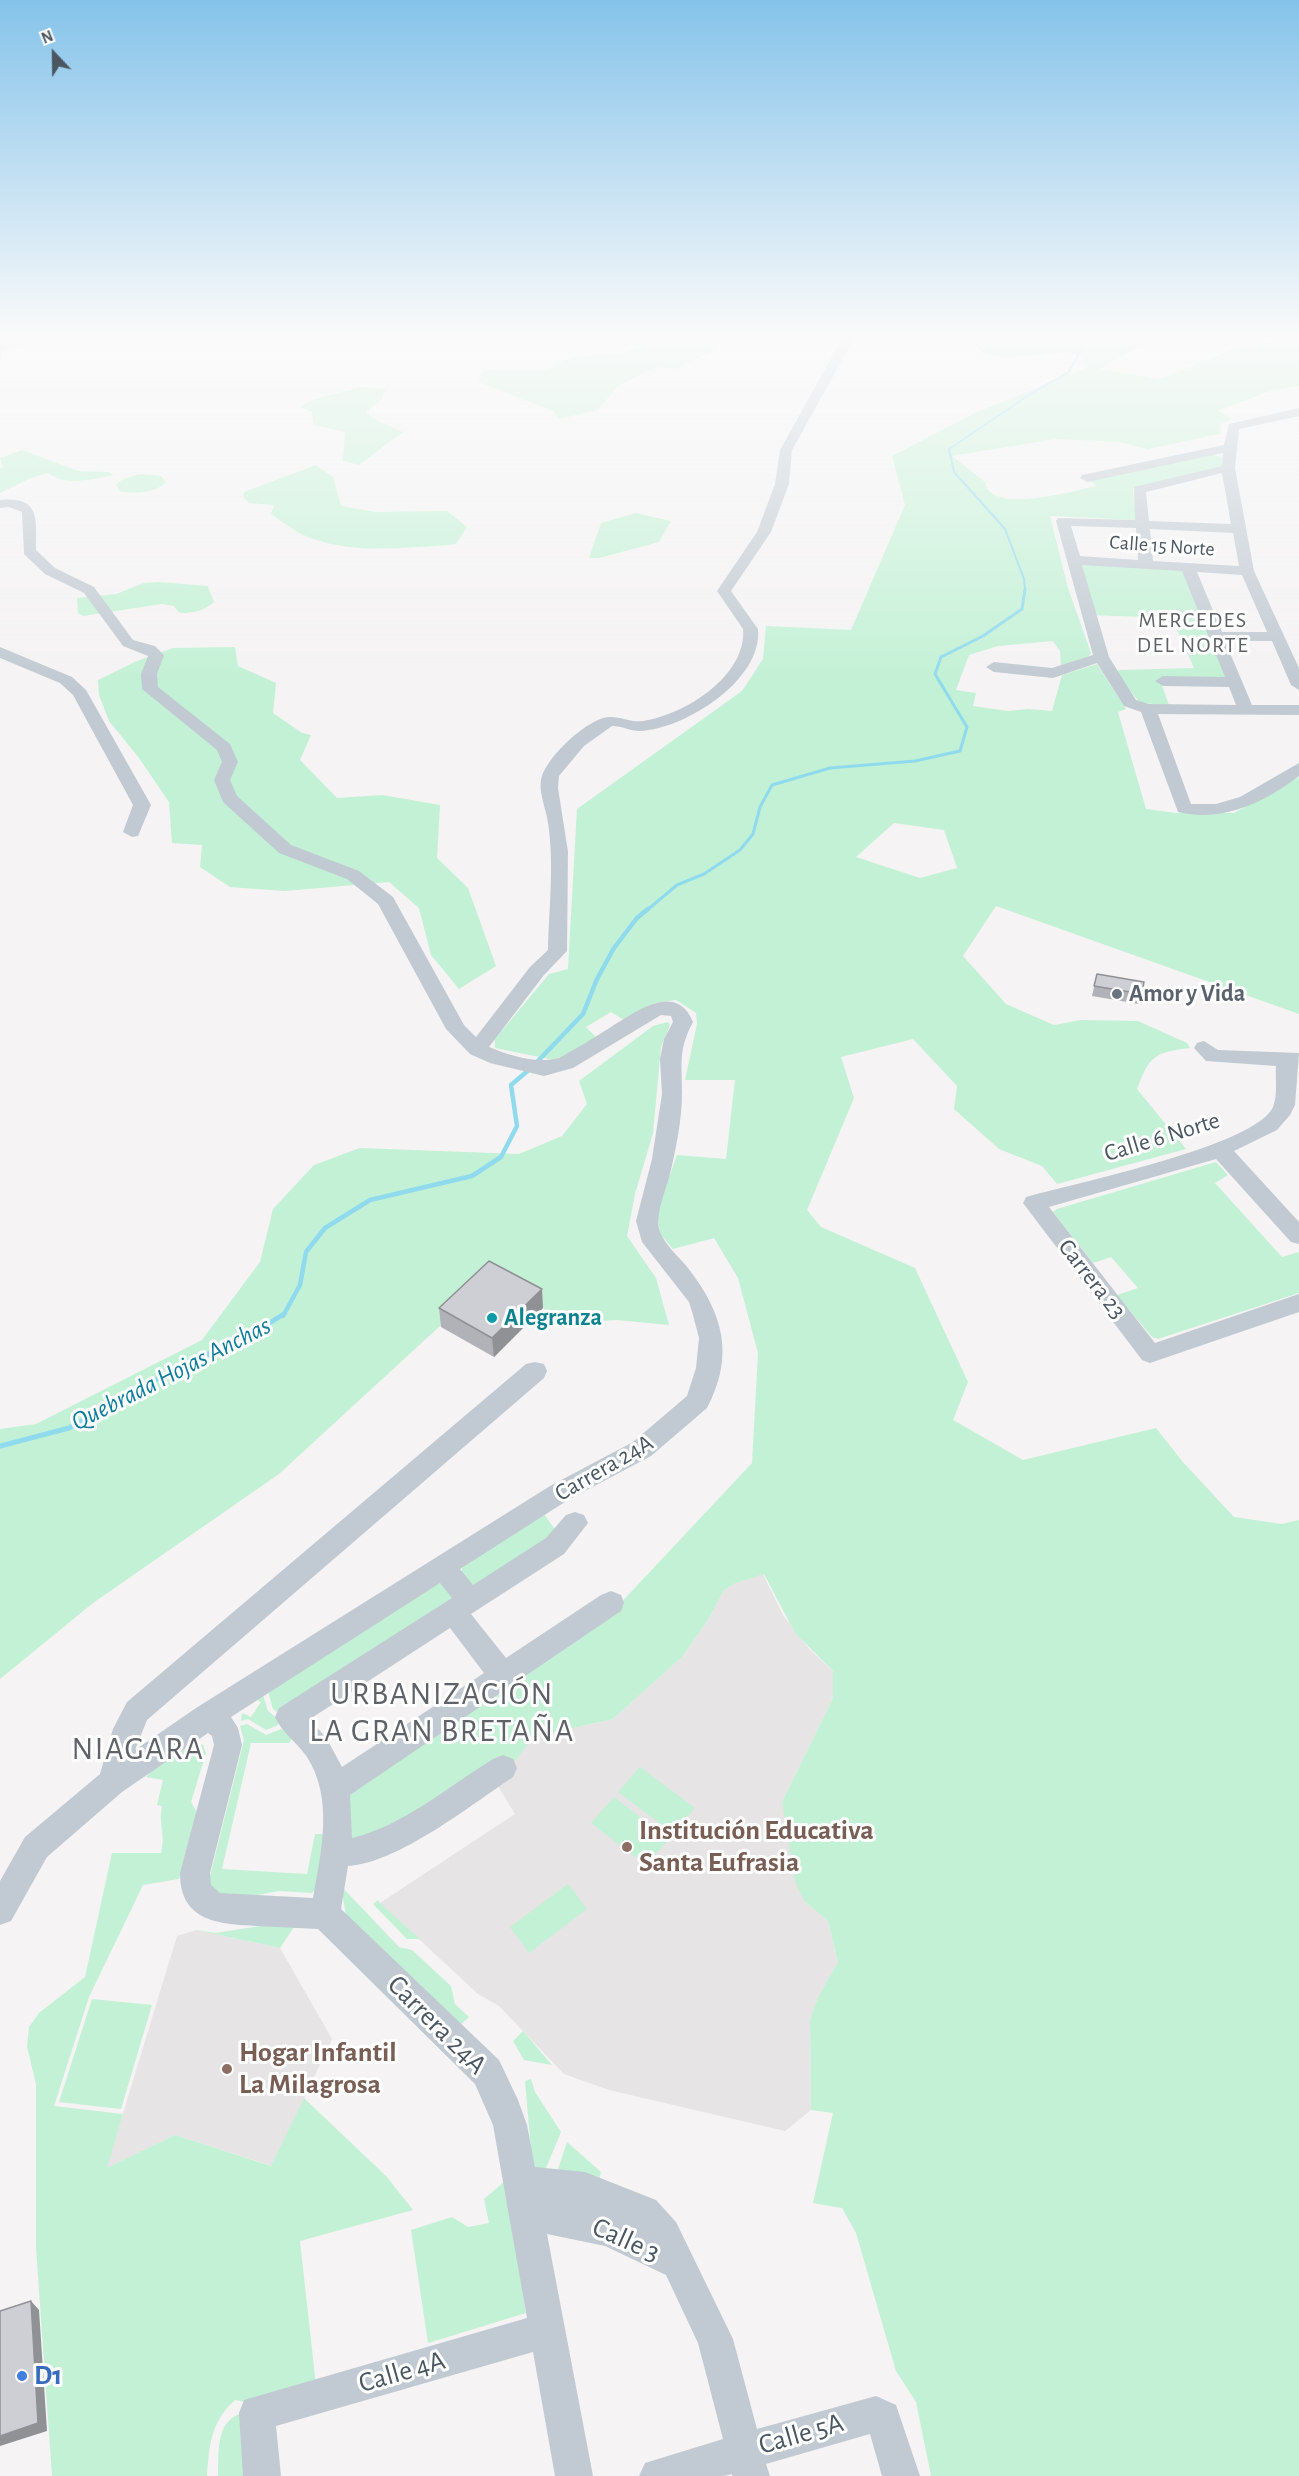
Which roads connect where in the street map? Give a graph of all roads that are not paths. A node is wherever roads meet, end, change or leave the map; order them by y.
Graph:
1 (786, 453) edge
2 (1207, 453) edge
3 (1229, 453) edge
4 (1228, 465) junction
5 (1087, 478) dead end
6 (1245, 492) dead end
7 (0, 504) edge
8 (1140, 522) junction
9 (1239, 529) junction
10 (1074, 560) junction
11 (1146, 565) junction
12 (1188, 568) junction
13 (1247, 571) junction
14 (1216, 636) junction
15 (1276, 637) junction
16 (0, 652) edge
17 (1101, 657) junction
18 (994, 667) dead end
19 (1163, 681) dead end
20 (1234, 682) junction
21 (1299, 685) edge
22 (1148, 709) junction
23 (1246, 710) junction
24 (1299, 710) edge
25 (1299, 768) edge
26 (132, 832) dead end
27 (477, 1048) junction
28 (1204, 1048) dead end
29 (1292, 1060) edge
30 (1221, 1150) junction
31 (1034, 1203) joint
32 (1299, 1236) edge
33 (1299, 1303) edge
34 (535, 1371) dead end
35 (575, 1523) dead end
36 (443, 1567) junction
37 (610, 1603) dead end
38 (461, 1606) junction
39 (502, 1674) junction
40 (206, 1717) junction
41 (503, 1768) dead end
42 (112, 1782) junction
43 (336, 1788) junction
44 (335, 1853) junction
45 (0, 1910) edge
46 (325, 1914) junction
47 (519, 2183) junction
48 (526, 2217) junction
49 (678, 2263) junction
50 (547, 2330) junction
51 (748, 2463) edge
52 (262, 2476) edge
53 (574, 2476) edge
54 (658, 2476) edge
55 (901, 2476) edge

1 - 27 street
2 - 5 street
3 - 4 street
4 - 6 street
4 - 8 street
4 - 9 street
7 - 27 street
8 - 9 street
8 - 10 street
8 - 11 street
9 - 13 street
10 - 11 street, Calle 15 Norte
10 - 17 street
11 - 12 street, Calle 15 Norte
12 - 13 street, Calle 15 Norte
12 - 14 street
13 - 15 street
14 - 15 street
14 - 20 street
15 - 21 street
16 - 26 street
17 - 18 street
17 - 22 street
19 - 20 street
20 - 23 street
22 - 23 street
22 - 25 street
23 - 24 street
27 - 36 street, Carrera 24A
28 - 29 street
29 - 30 street, Calle 6 Norte
30 - 31 street, Calle 6 Norte
30 - 32 street
31 - 33 street, Carrera 23
34 - 42 street
35 - 38 street
36 - 38 street
36 - 40 street, Carrera 24A
37 - 39 street
38 - 39 street
38 - 43 street
39 - 43 street
40 - 42 street, Carrera 24A
40 - 46 street
41 - 44 street
42 - 45 street, Carrera 24A
43 - 44 street
44 - 46 street
46 - 47 street, Carrera 24A
47 - 48 street, Carrera 24A
47 - 49 street, Calle 3
48 - 49 street, Calle 3
48 - 50 street, Carrera 24A
49 - 51 street
50 - 52 street, Calle 4A
50 - 53 street, Carrera 24A
51 - 54 street, Calle 5A
51 - 55 street, Calle 5A

